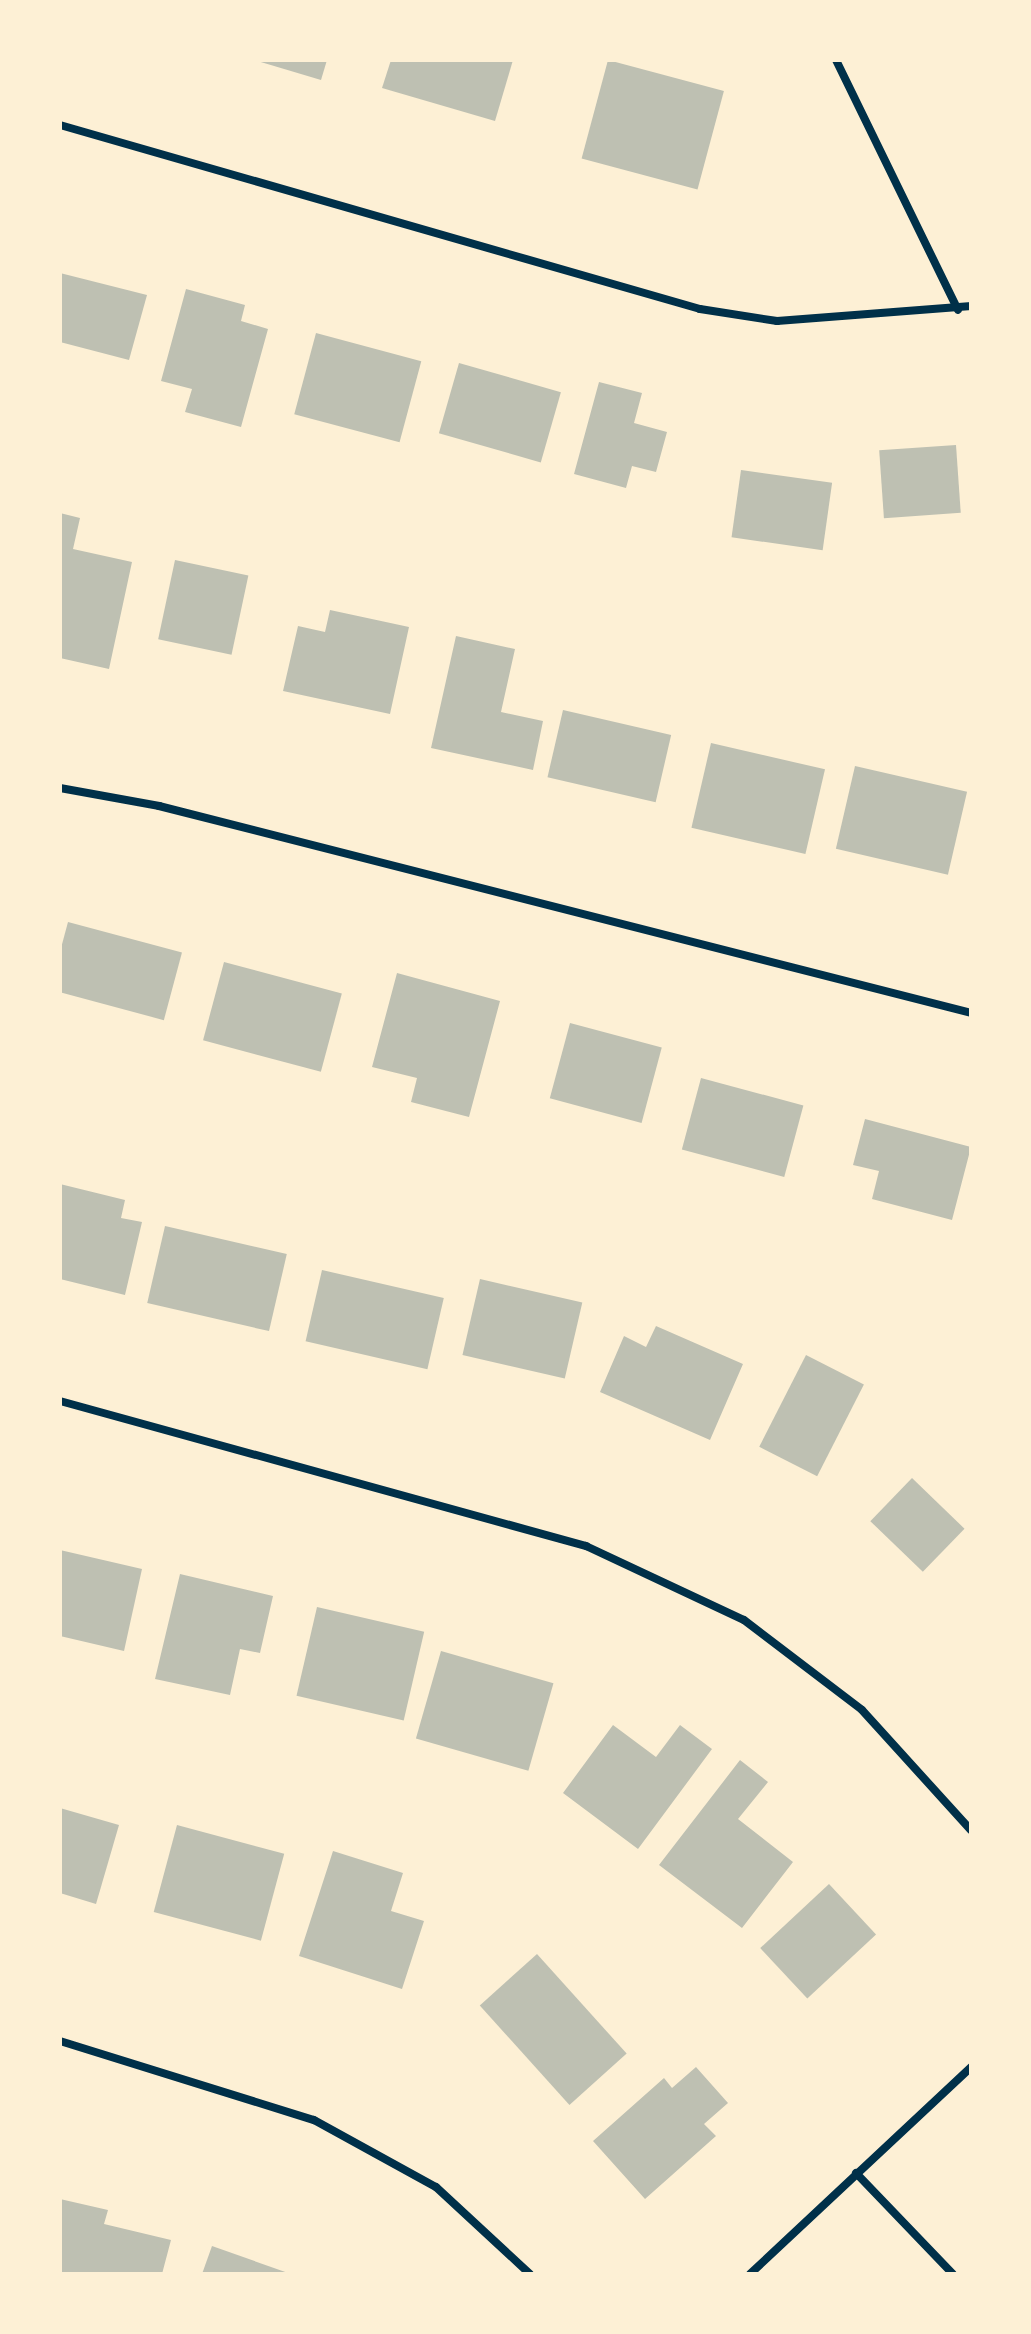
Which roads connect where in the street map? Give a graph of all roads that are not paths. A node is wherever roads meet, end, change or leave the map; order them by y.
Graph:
1 (836, 60) edge
2 (60, 125) edge
3 (971, 306) edge
4 (958, 310) junction
5 (60, 788) edge
6 (971, 1013) edge
7 (60, 1401) edge
8 (971, 1830) edge
9 (60, 2041) edge
10 (971, 2067) edge
11 (856, 2173) junction
12 (530, 2274) edge
13 (750, 2274) edge
14 (953, 2274) edge

1 - 4 street
2 - 4 street
3 - 4 street
5 - 6 street
7 - 8 street
9 - 12 street
10 - 11 street
11 - 13 street
11 - 14 street

